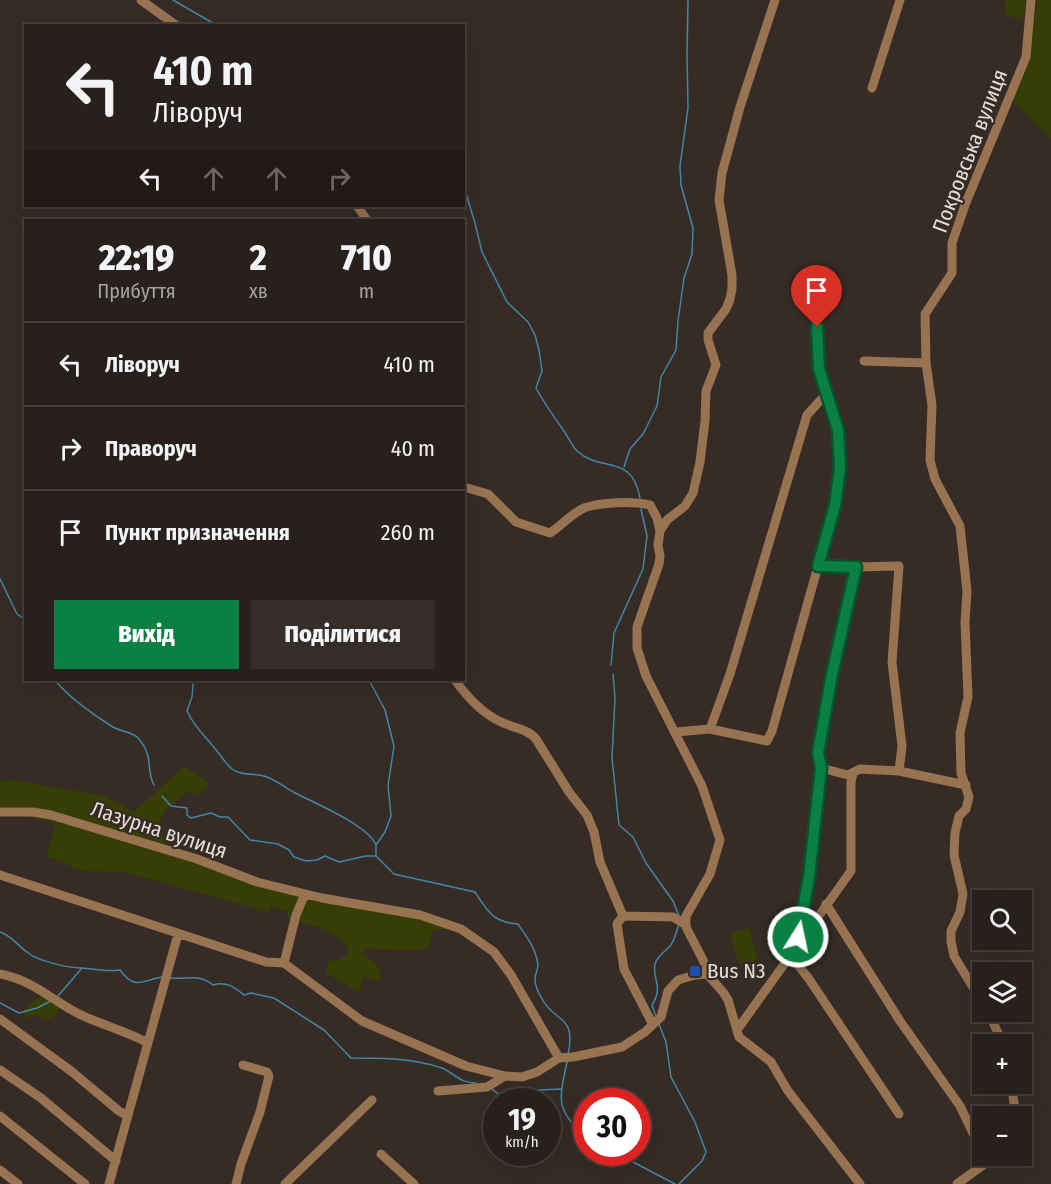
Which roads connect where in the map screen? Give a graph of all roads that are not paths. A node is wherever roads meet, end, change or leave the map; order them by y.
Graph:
1 (141, 0) edge
2 (774, 0) edge
3 (900, 0) edge
4 (1031, 0) edge
5 (174, 24) edge
6 (872, 88) dead end
7 (817, 327) dead end
8 (864, 361) dead end
9 (926, 363) junction
10 (826, 393) junction
11 (465, 486) edge
12 (660, 531) junction
13 (818, 566) junction
14 (856, 567) junction
15 (456, 681) edge
16 (710, 729) junction
17 (676, 732) junction
18 (821, 768) junction
19 (899, 771) junction
20 (853, 774) junction
21 (966, 785) junction
22 (0, 812) edge
23 (0, 875) edge
24 (305, 894) junction
25 (826, 904) junction
26 (623, 916) junction
27 (680, 921) junction
28 (178, 934) junction
29 (801, 939) junction
30 (792, 956) junction
31 (284, 963) junction
32 (0, 974) edge
33 (707, 974) junction
34 (972, 986) edge
35 (0, 1019) edge
36 (656, 1021) junction
37 (737, 1030) junction
38 (148, 1043) junction
39 (566, 1058) junction
40 (243, 1065) dead end
41 (0, 1070) edge
42 (505, 1076) junction
43 (438, 1091) dead end
44 (372, 1100) dead end
45 (899, 1114) dead end
46 (0, 1116) edge
47 (128, 1116) junction
48 (972, 1131) edge
49 (381, 1154) dead end
50 (116, 1161) junction
51 (974, 1166) edge
52 (0, 1170) edge
53 (18, 1184) edge
54 (85, 1184) edge
55 (109, 1184) edge
56 (236, 1184) edge
57 (285, 1184) edge
58 (414, 1184) edge
59 (860, 1184) edge
60 (957, 1184) edge

1 - 5 street
2 - 12 street
3 - 6 street
4 - 9 street, Покровська вулиця
7 - 10 street
8 - 9 street
9 - 21 street, Покровська вулиця
10 - 13 street
10 - 16 street
11 - 12 street
12 - 17 street
13 - 14 street
13 - 16 street
14 - 18 street
14 - 19 street
15 - 26 street
16 - 17 street
17 - 27 street
18 - 20 street
18 - 29 street
19 - 20 street
19 - 21 street
20 - 25 street
21 - 34 street, Покровська вулиця
22 - 24 street, Лазурна вулиця
23 - 28 street
24 - 31 street
24 - 39 street, Лазурна вулиця
25 - 29 street
25 - 48 street
26 - 27 street
26 - 36 street
27 - 33 street
28 - 31 street
28 - 38 street
29 - 30 street
30 - 37 street
30 - 45 street
31 - 42 street
32 - 38 street
33 - 36 street
33 - 37 street
35 - 47 street
36 - 39 street
37 - 59 street
38 - 47 street
39 - 42 street
40 - 56 street
41 - 50 street
42 - 43 street
44 - 57 street
46 - 54 street
47 - 50 street
49 - 58 street
50 - 55 street
51 - 60 street
52 - 53 street

